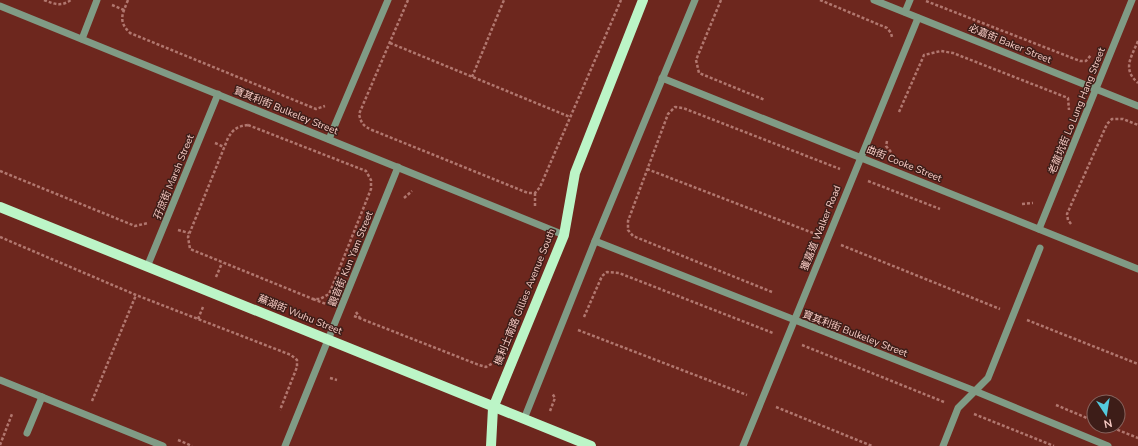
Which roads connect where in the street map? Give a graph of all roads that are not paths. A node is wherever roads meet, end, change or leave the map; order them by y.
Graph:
1 (98, 0) edge
2 (388, 0) edge
3 (643, 0) edge
4 (695, 0) edge
5 (874, 0) edge
6 (910, 0) edge
7 (1132, 0) edge
8 (0, 6) edge
9 (905, 12) junction
10 (918, 18) junction
11 (82, 39) junction
12 (662, 78) junction
13 (1096, 89) junction
14 (218, 94) junction
15 (1138, 106) edge
16 (329, 139) junction
17 (861, 158) junction
18 (398, 167) junction
19 (0, 207) edge
20 (1039, 229) junction
21 (564, 235) junction
22 (594, 241) junction
23 (1040, 248) dead end
24 (147, 267) junction
25 (1138, 269) edge
26 (794, 321) junction
27 (328, 340) junction
28 (0, 380) edge
29 (975, 391) junction
30 (42, 397) junction
31 (494, 408) junction
32 (524, 419) junction
33 (27, 433) dead end
34 (163, 446) edge
35 (285, 446) edge
36 (491, 446) edge
37 (591, 446) edge
38 (743, 446) edge
39 (943, 446) edge
40 (1108, 446) edge

1 - 11 street
2 - 16 street
3 - 21 main road, 機利士南路 Gillies Avenue South
4 - 12 street
5 - 9 street, 必嘉街 Baker Street
6 - 9 street
7 - 13 street, 老龍坑街 Lo Lung Hang Street
8 - 11 street, 寶其利街 Bulkeley Street
9 - 10 street, 必嘉街 Baker Street
10 - 13 street, 必嘉街 Baker Street
10 - 17 street, 獲嘉道 Walker Road
11 - 14 street, 寶其利街 Bulkeley Street
12 - 17 street, 曲街 Cooke Street
12 - 22 street
13 - 15 street, 必嘉街 Baker Street
13 - 20 street, 老龍坑街 Lo Lung Hang Street
14 - 16 street, 寶其利街 Bulkeley Street
14 - 24 street, 孖庶街 Marsh Street
16 - 18 street, 寶其利街 Bulkeley Street
17 - 20 street, 曲街 Cooke Street
17 - 26 street, 獲嘉道 Walker Road
18 - 21 street, 寶其利街 Bulkeley Street
18 - 27 street, 觀音街 Kun Yam Street
19 - 24 main road, 蕪湖街 Wuhu Street
20 - 25 street, 曲街 Cooke Street
21 - 31 main road, 機利士南路 Gillies Avenue South
22 - 26 street, 寶其利街 Bulkeley Street
22 - 32 street
23 - 29 street
24 - 27 main road, 蕪湖街 Wuhu Street
26 - 29 street, 寶其利街 Bulkeley Street
26 - 38 street, 獲嘉道 Walker Road
27 - 31 main road, 蕪湖街 Wuhu Street
27 - 35 street, 觀音街 Kun Yam Street
28 - 30 street
29 - 39 street
29 - 40 street, 寶其利街 Bulkeley Street
30 - 33 street
30 - 34 street
31 - 32 main road, 蕪湖街 Wuhu Street
31 - 36 main road, 機利士南路 Gillies Avenue South
32 - 37 main road, 蕪湖街 Wuhu Street

